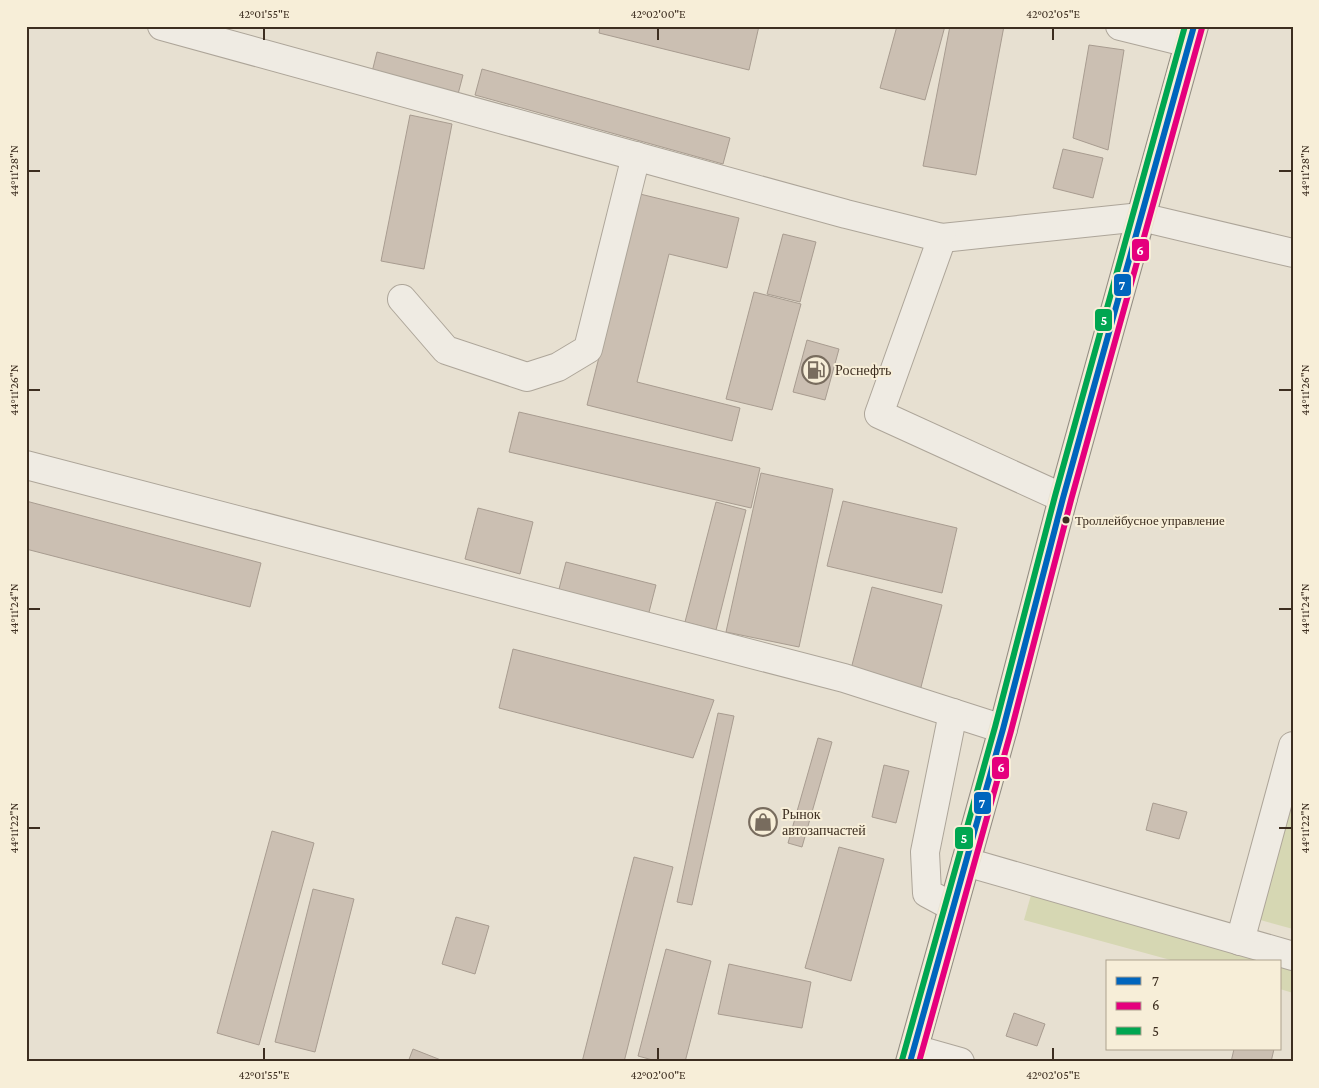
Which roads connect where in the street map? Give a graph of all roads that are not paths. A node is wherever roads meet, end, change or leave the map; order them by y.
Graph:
1 (162, 26) edge
2 (1120, 26) edge
3 (1192, 35) edge
4 (636, 156) junction
5 (1141, 217) junction
6 (942, 238) junction
7 (1293, 253) edge
8 (402, 299) dead end
9 (26, 465) edge
10 (1063, 498) junction
11 (953, 713) junction
12 (1002, 729) junction
13 (1293, 746) edge
14 (966, 862) junction
15 (953, 907) junction
16 (1240, 941) junction
17 (1293, 956) edge
18 (912, 1056) edge
19 (960, 1062) edge

1 - 4 lane
2 - 3 lane
3 - 5 main road
4 - 6 lane
4 - 8 lane
5 - 6 lane
5 - 7 lane
5 - 10 main road
6 - 10 lane
9 - 11 lane
10 - 12 main road
11 - 12 lane
11 - 15 lane
12 - 14 main road
13 - 16 lane
14 - 15 main road
14 - 16 lane
15 - 18 main road
16 - 17 lane
18 - 19 lane

